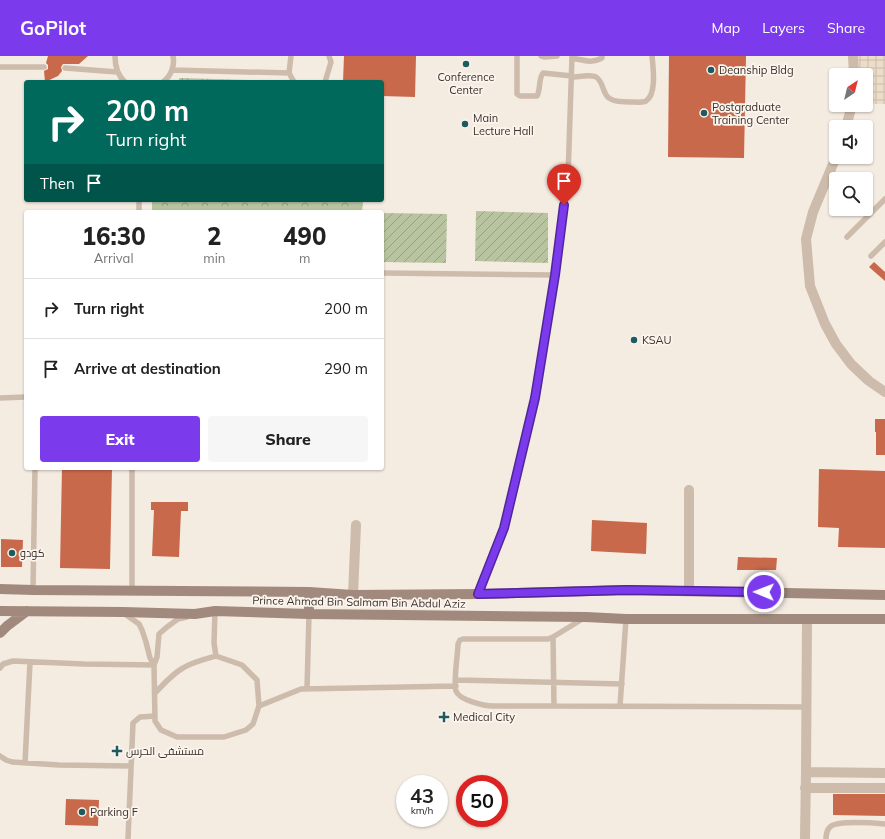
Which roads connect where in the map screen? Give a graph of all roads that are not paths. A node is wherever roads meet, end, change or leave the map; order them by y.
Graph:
1 (115, 56) edge
2 (173, 56) edge
3 (291, 56) edge
4 (329, 56) edge
5 (517, 56) edge
6 (541, 56) edge
7 (557, 56) edge
8 (602, 56) edge
9 (652, 56) edge
10 (853, 56) edge
11 (572, 57) edge
12 (0, 67) edge
13 (44, 67) dead end
14 (65, 68) dead end
15 (854, 68) edge
16 (172, 70) junction
17 (117, 72) junction
18 (289, 73) junction
19 (572, 77) junction
20 (123, 80) edge
21 (165, 80) edge
22 (293, 80) edge
23 (326, 80) edge
24 (833, 164) edge
25 (885, 199) edge
26 (846, 237) dead end
27 (885, 242) edge
28 (871, 256) dead end
29 (384, 273) edge
30 (555, 275) junction
31 (885, 392) edge
32 (24, 397) edge
33 (0, 398) edge
34 (36, 470) edge
35 (132, 470) edge
36 (689, 490) dead end
37 (356, 525) dead end
38 (0, 589) edge
39 (33, 590) junction
40 (132, 591) junction
41 (689, 591) junction
42 (309, 592) junction
43 (478, 594) junction
44 (354, 595) junction
45 (885, 595) edge
46 (0, 611) edge
47 (27, 611) junction
48 (215, 611) junction
49 (123, 612) junction
50 (195, 614) junction
51 (309, 614) junction
52 (586, 617) junction
53 (626, 619) junction
54 (885, 619) edge
55 (807, 620) junction
56 (0, 633) edge
57 (553, 637) junction
58 (216, 656) junction
59 (30, 662) junction
60 (154, 665) junction
61 (0, 668) edge
62 (456, 683) junction
63 (554, 683) junction
64 (622, 684) junction
65 (306, 689) junction
66 (155, 693) junction
67 (259, 706) junction
68 (554, 706) junction
69 (620, 706) junction
70 (806, 707) junction
71 (155, 716) junction
72 (0, 756) edge
73 (25, 762) junction
74 (130, 766) junction
75 (806, 772) junction
76 (885, 773) edge
77 (805, 788) junction
78 (885, 788) edge
79 (885, 824) edge
80 (128, 839) edge
81 (805, 839) edge
82 (826, 839) edge

1 - 17 lane
2 - 16 lane
3 - 18 lane
4 - 23 lane
5 - 19 lane
6 - 7 lane
8 - 11 lane
9 - 19 lane
10 - 15 street
11 - 19 lane
12 - 13 lane
14 - 17 lane
16 - 18 lane
16 - 21 lane
17 - 20 lane
18 - 22 lane
19 - 30 lane
24 - 31 street
25 - 26 lane
27 - 28 lane
29 - 30 lane
30 - 43 lane
32 - 33 lane
34 - 39 lane
35 - 40 lane
36 - 41 street
37 - 44 street
38 - 39 main road, Prince Ahmad Bin Salmam Bin Abdul Aziz
39 - 40 main road, Prince Ahmad Bin Salmam Bin Abdul Aziz
40 - 42 main road, Prince Ahmad Bin Salmam Bin Abdul Aziz
41 - 43 main road, Prince Ahmad Bin Salmam Bin Abdul Aziz
41 - 45 main road, Prince Ahmad Bin Salmam Bin Abdul Aziz
42 - 44 main road, Prince Ahmad Bin Salmam Bin Abdul Aziz
42 - 51 main road
43 - 44 main road, Prince Ahmad Bin Salmam Bin Abdul Aziz
46 - 47 main road, Prince Ahmad Bin Salmam Bin Abdul Aziz
47 - 49 main road, Prince Ahmad Bin Salmam Bin Abdul Aziz
47 - 56 main road
48 - 50 main road, Prince Ahmad Bin Salmam Bin Abdul Aziz
48 - 51 main road, Prince Ahmad Bin Salmam Bin Abdul Aziz
48 - 58 lane
49 - 50 main road, Prince Ahmad Bin Salmam Bin Abdul Aziz
49 - 60 lane
50 - 60 lane
51 - 52 main road, Prince Ahmad Bin Salmam Bin Abdul Aziz
51 - 65 lane
52 - 53 main road, Prince Ahmad Bin Salmam Bin Abdul Aziz
52 - 57 lane
53 - 55 main road, Prince Ahmad Bin Salmam Bin Abdul Aziz
53 - 64 lane
54 - 55 main road, Prince Ahmad Bin Salmam Bin Abdul Aziz
55 - 70 street
57 - 62 lane
57 - 63 lane
58 - 66 lane
58 - 67 lane
59 - 60 lane
59 - 61 lane
59 - 73 lane
60 - 66 lane
62 - 63 lane
62 - 65 lane
62 - 68 lane
63 - 64 lane
63 - 68 lane
64 - 69 lane
65 - 67 lane
66 - 71 lane
67 - 71 lane
68 - 69 lane
69 - 70 lane
70 - 75 street
71 - 74 lane
72 - 73 lane
73 - 74 lane
74 - 80 lane
75 - 76 street
75 - 77 street
77 - 78 street
77 - 81 street
79 - 82 lane

